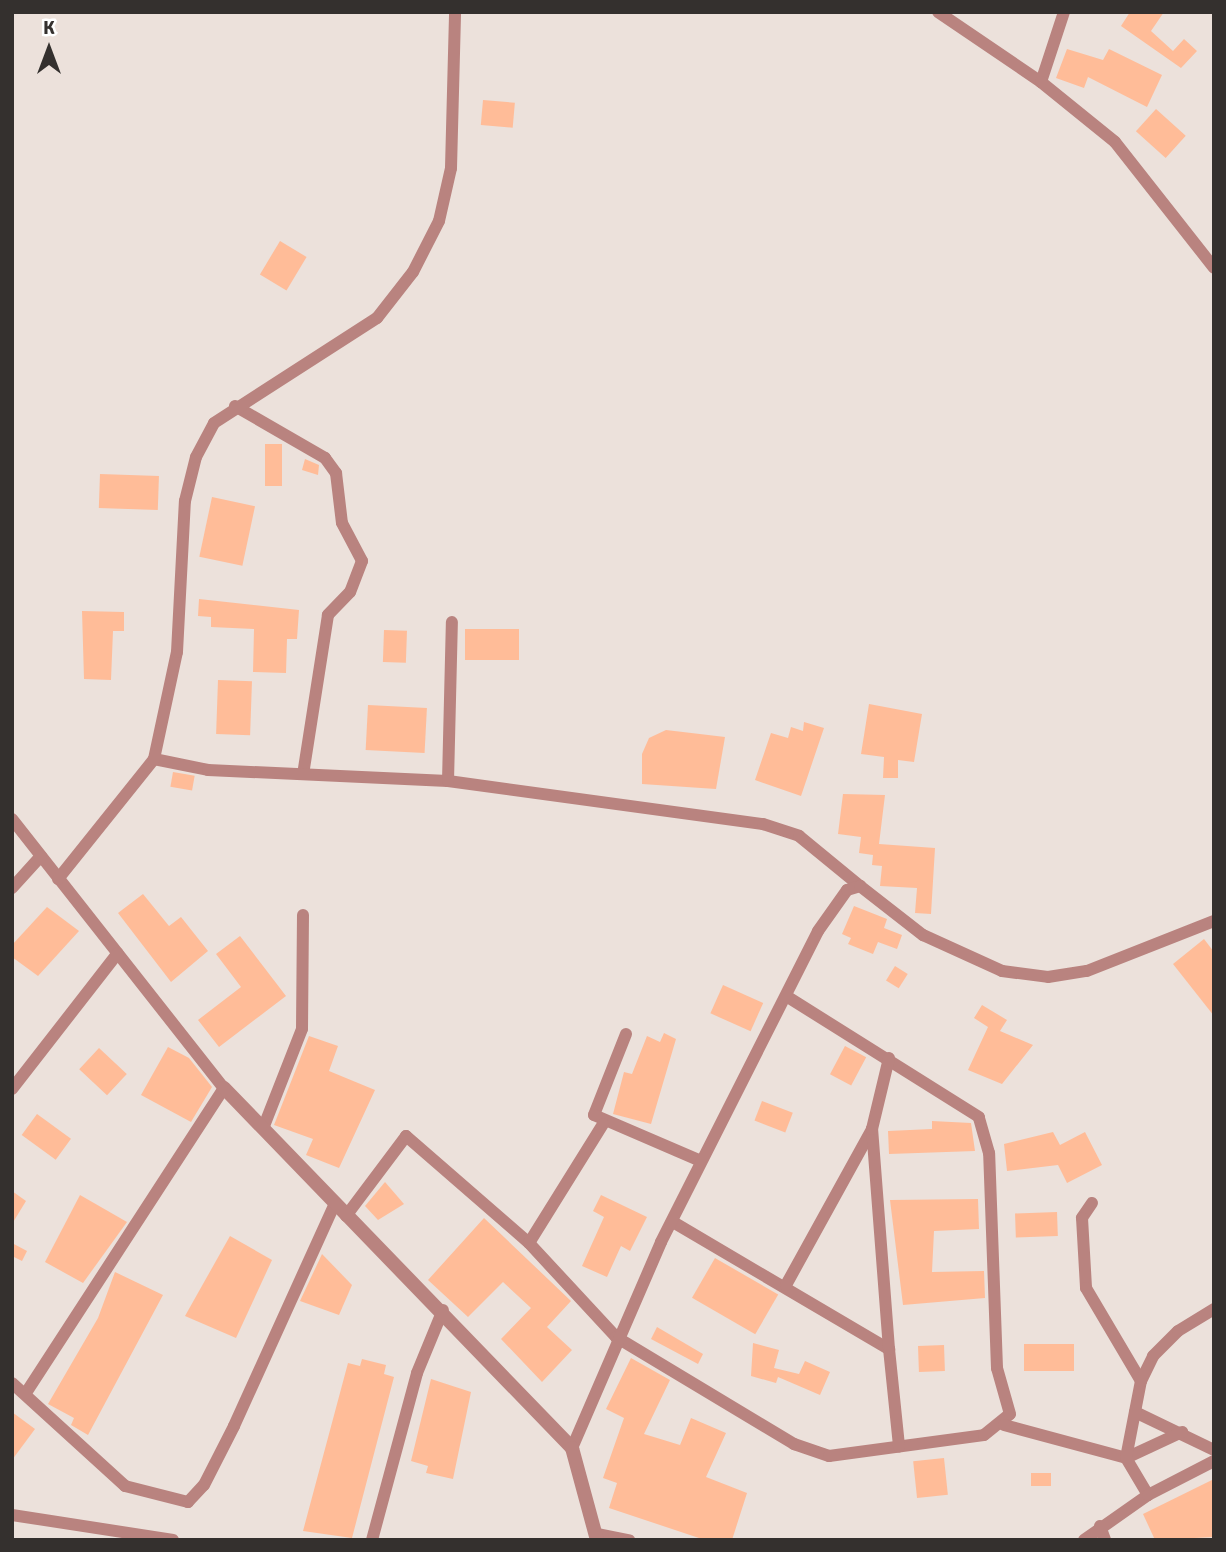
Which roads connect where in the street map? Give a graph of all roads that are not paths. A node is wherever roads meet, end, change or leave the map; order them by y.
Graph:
1 (455, 12) edge
2 (938, 12) edge
3 (1064, 12) edge
4 (1041, 82) junction
5 (1214, 268) edge
6 (235, 406) junction
7 (452, 622) dead end
8 (154, 759) junction
9 (303, 774) junction
10 (448, 781) junction
11 (12, 819) edge
12 (41, 856) junction
13 (58, 879) junction
14 (860, 886) junction
15 (12, 888) edge
16 (303, 915) dead end
17 (1213, 922) edge
18 (118, 953) junction
19 (788, 996) junction
20 (626, 1034) dead end
21 (889, 1058) junction
22 (224, 1088) junction
23 (12, 1089) edge
24 (603, 1124) junction
25 (264, 1126) junction
26 (872, 1129) junction
27 (701, 1161) junction
28 (335, 1203) junction
29 (1092, 1203) dead end
30 (346, 1216) junction
31 (673, 1222) junction
32 (528, 1242) junction
33 (786, 1285) junction
34 (1214, 1309) edge
35 (443, 1310) junction
36 (616, 1337) junction
37 (889, 1349) junction
38 (1141, 1381) junction
39 (12, 1383) edge
40 (26, 1393) junction
41 (1135, 1412) junction
42 (1004, 1425) junction
43 (1182, 1432) junction
44 (899, 1446) junction
45 (572, 1448) junction
46 (1214, 1450) edge
47 (1126, 1458) junction
48 (1214, 1461) edge
49 (1148, 1495) junction
50 (12, 1515) edge
51 (1100, 1526) junction
52 (597, 1537) edge
53 (173, 1540) edge
54 (372, 1540) edge
55 (629, 1540) edge
56 (1084, 1540) edge
57 (1105, 1540) edge

1 - 6 street
2 - 4 street
3 - 4 street
4 - 5 street
6 - 8 street
6 - 9 street
7 - 10 street
8 - 9 street
8 - 13 street
9 - 10 street
10 - 14 street
11 - 12 street
12 - 13 street
12 - 15 street
13 - 18 street
14 - 17 street
14 - 19 street
16 - 25 street
18 - 22 street
18 - 23 street
19 - 21 street
19 - 27 street
20 - 24 street
21 - 26 street
21 - 42 street
22 - 25 street
22 - 40 street
24 - 27 street
24 - 32 street
25 - 28 street
26 - 33 street
26 - 37 street
27 - 31 street
28 - 30 street
28 - 40 street
29 - 38 street
30 - 32 street
30 - 35 street
31 - 33 street
31 - 36 street
32 - 36 street
33 - 37 street
34 - 38 street
35 - 45 street
35 - 54 street
36 - 44 street
36 - 45 street
37 - 44 street
38 - 41 street
39 - 40 street
41 - 43 street
41 - 47 street
42 - 44 street
42 - 47 street
43 - 46 street
43 - 47 street
45 - 52 street
47 - 49 street
48 - 49 street
49 - 51 street
50 - 53 street
51 - 56 street
51 - 57 street
52 - 55 street

